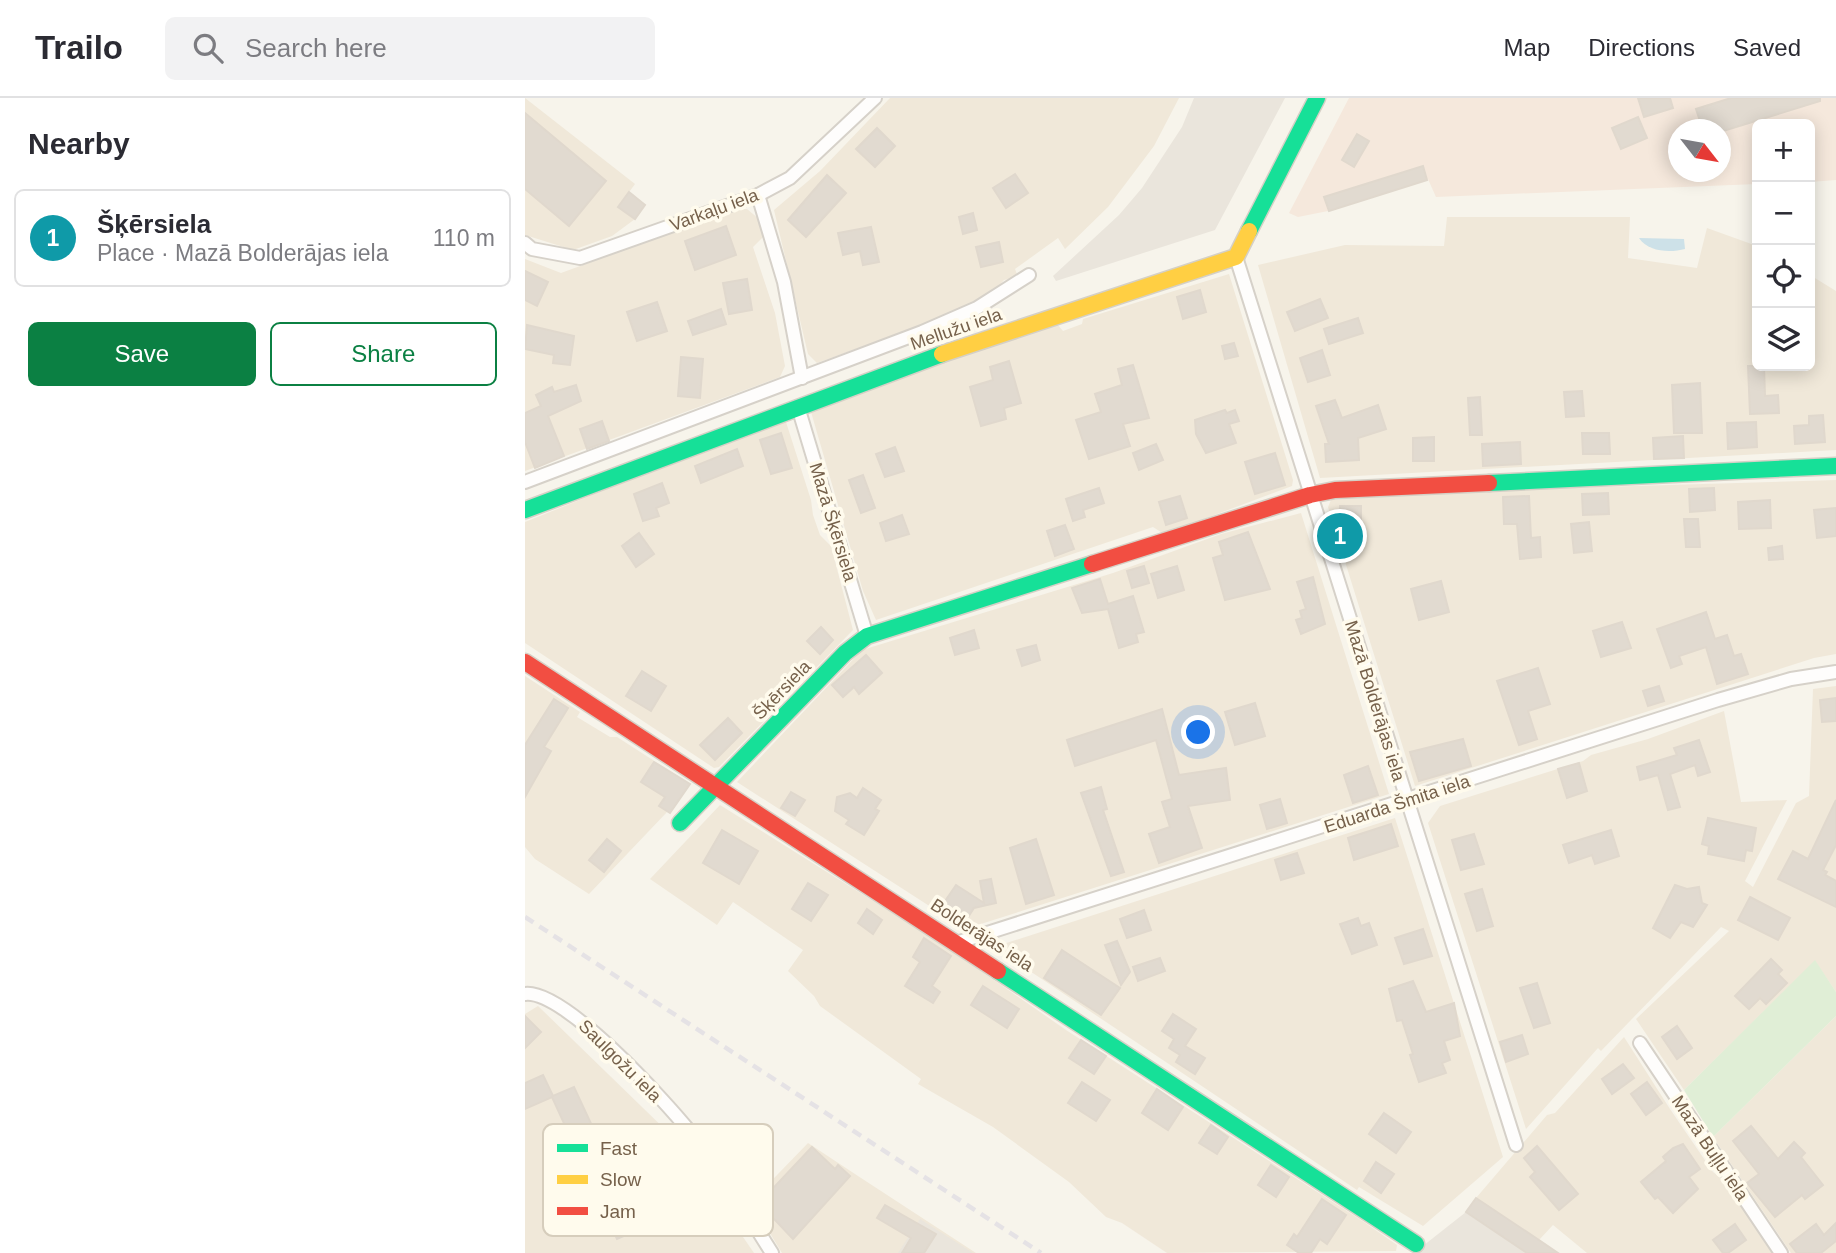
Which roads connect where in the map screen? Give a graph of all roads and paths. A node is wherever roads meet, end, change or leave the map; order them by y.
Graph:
1 (875, 98) edge
2 (1317, 98) edge
3 (758, 195) junction
4 (525, 243) edge
5 (1236, 257) junction
6 (1029, 275) dead end
7 (803, 378) junction
8 (798, 407) junction
9 (1836, 466) edge
10 (525, 482) edge
11 (1311, 495) junction
12 (525, 510) edge
13 (867, 636) junction
14 (525, 662) edge
15 (1836, 672) edge
16 (716, 786) junction
17 (1406, 801) junction
18 (680, 823) dead end
19 (959, 942) junction
20 (525, 995) edge
21 (1640, 1043) dead end
22 (682, 1124) edge
23 (1515, 1145) dead end
24 (761, 1236) edge
25 (1416, 1244) dead end
26 (772, 1253) edge
27 (1781, 1253) edge

1 - 3 street, Varkaļu iela
2 - 5 street
3 - 4 street, Varkaļu iela
3 - 7 street
5 - 8 street, Mellužu iela
5 - 11 street, Mazā Bolderājas iela
6 - 7 street, Mellužu iela
7 - 10 street, Mellužu iela
8 - 12 street, Mellužu iela
8 - 13 street, Mazā Šķērsiela
9 - 11 street, Šķērsiela
11 - 13 street, Šķērsiela
11 - 17 street, Mazā Bolderājas iela
13 - 16 street, Šķērsiela
14 - 16 street, Bolderājas iela
15 - 17 street, Eduarda Šmita iela
16 - 18 street, Šķērsiela
16 - 19 street, Bolderājas iela
17 - 19 street, Eduarda Šmita iela
17 - 23 street, Mazā Bolderājas iela
19 - 25 street, Bolderājas iela
20 - 22 street, Saulgožu iela
21 - 27 street, Mazā Buļļu iela
24 - 26 street, Saulgožu iela

